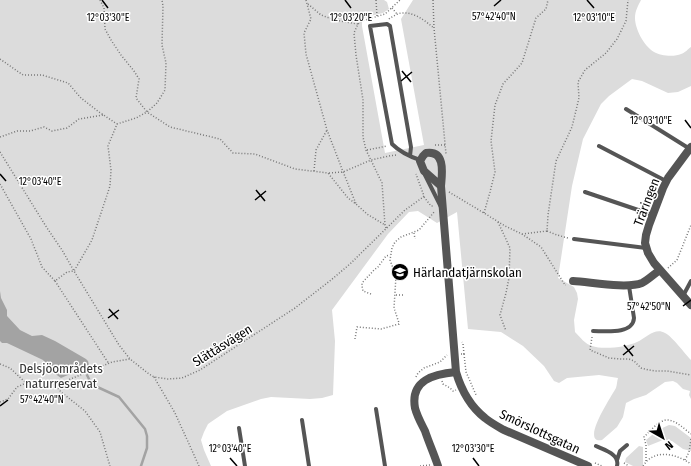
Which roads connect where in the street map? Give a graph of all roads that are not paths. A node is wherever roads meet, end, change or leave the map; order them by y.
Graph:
1 (626, 109) dead end
2 (599, 146) dead end
3 (690, 148) edge
4 (410, 156) junction
5 (421, 160) junction
6 (419, 171) junction
7 (667, 181) junction
8 (441, 186) junction
9 (585, 192) dead end
10 (442, 207) junction
11 (653, 215) junction
12 (574, 239) road end
13 (646, 248) junction
14 (661, 271) junction
15 (691, 281) edge
16 (572, 284) road end
17 (629, 286) junction
18 (683, 296) junction
19 (691, 305) edge
20 (592, 331) road end
21 (456, 372) junction
22 (376, 409) dead end
23 (302, 420) dead end
24 (239, 428) dead end
25 (626, 445) dead end
26 (596, 446) dead end
27 (617, 460) junction
28 (588, 463) edge
29 (435, 465) edge
30 (245, 466) edge
31 (309, 466) edge
32 (385, 466) edge
33 (617, 466) edge

1 - 3 lane
2 - 7 lane
3 - 7 street, Träringen
4 - 4 lane
4 - 5 lane
5 - 6 street
5 - 8 street, Smörslottsgatan
6 - 8 street
6 - 10 lane
7 - 11 street, Träringen
8 - 10 street, Smörslottsgatan
9 - 11 lane
10 - 21 street, Smörslottsgatan
11 - 13 street, Träringen
12 - 13 lane
13 - 14 street
14 - 17 street
14 - 18 street
15 - 18 lane
16 - 17 street
17 - 20 lane
18 - 19 street
21 - 28 street, Smörslottsgatan
21 - 29 street
22 - 32 lane
23 - 31 lane
24 - 30 lane
25 - 27 lane
26 - 27 lane
27 - 33 lane

